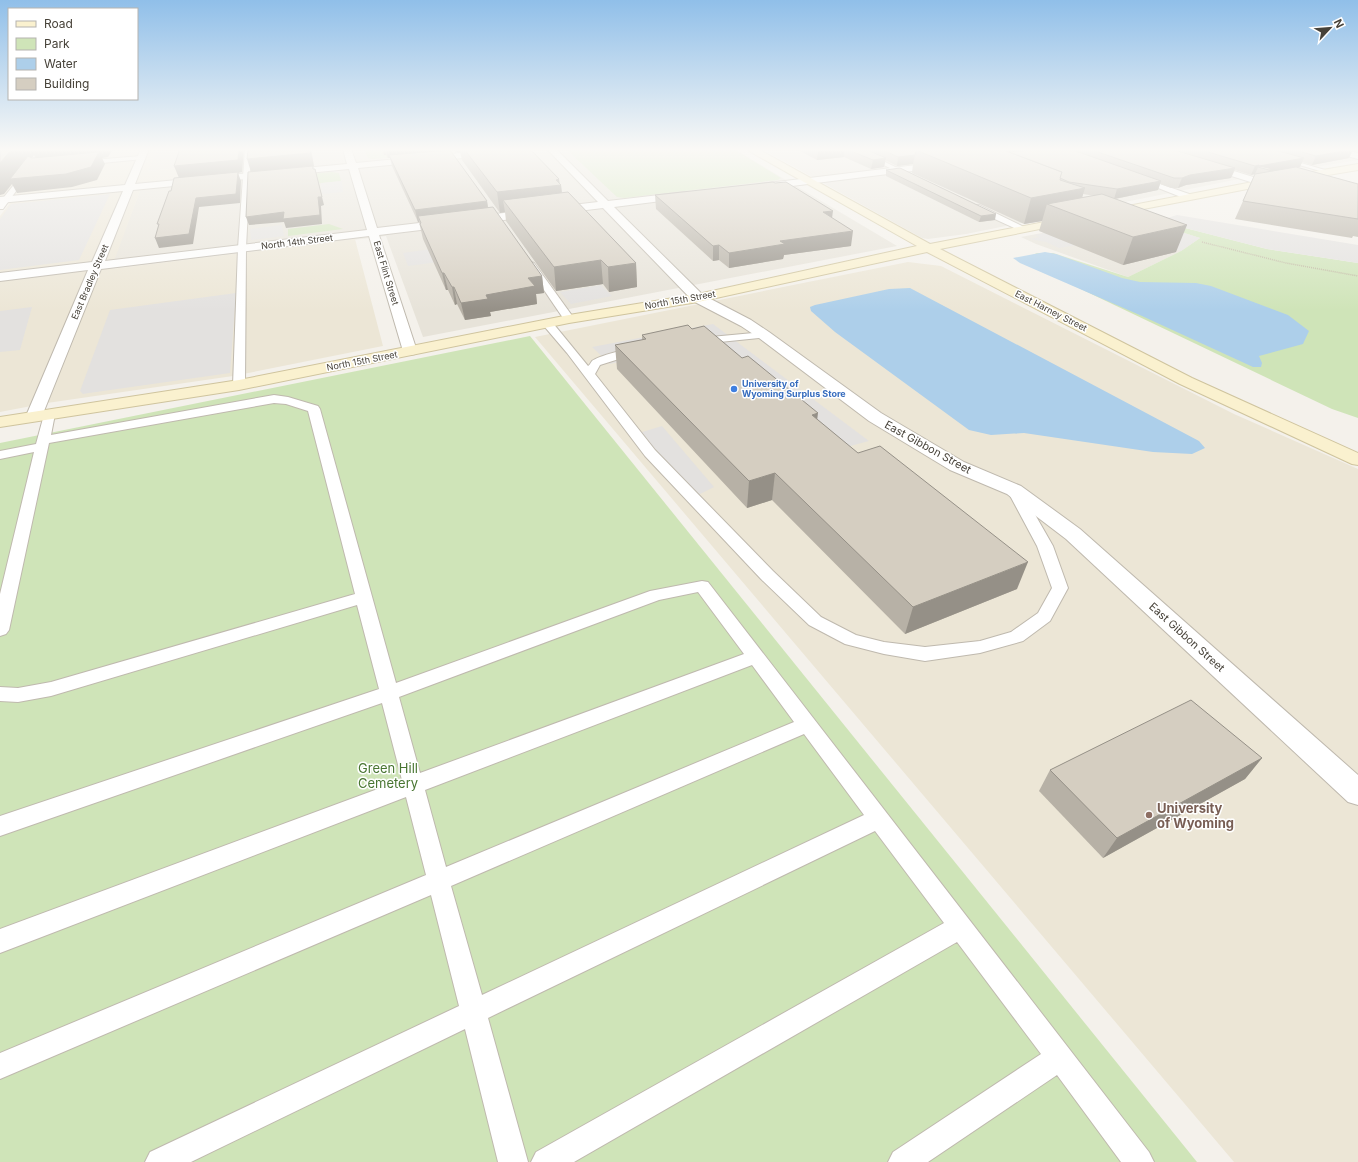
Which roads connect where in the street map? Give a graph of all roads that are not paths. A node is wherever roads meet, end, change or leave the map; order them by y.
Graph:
1 (123, 203) edge
2 (245, 203) edge
3 (364, 203) edge
4 (621, 203) edge
5 (848, 203) edge
6 (968, 203) edge
7 (1153, 203) edge
8 (607, 205) junction
9 (1103, 212) edge
10 (1078, 218) edge
11 (1024, 229) junction
12 (373, 232) junction
13 (242, 248) junction
14 (928, 248) junction
15 (526, 259) edge
16 (97, 265) junction
17 (0, 277) edge
18 (698, 298) junction
19 (569, 320) junction
20 (548, 324) junction
21 (764, 335) junction
22 (691, 342) edge
23 (645, 349) edge
24 (410, 351) junction
25 (589, 374) junction
26 (239, 385) junction
27 (42, 415) junction
28 (0, 422) edge
29 (42, 443) junction
30 (0, 456) edge
31 (1358, 460) edge
32 (1014, 490) junction
33 (364, 597) junction
34 (0, 630) edge
35 (754, 657) junction
36 (389, 693) junction
37 (0, 694) edge
38 (806, 725) junction
39 (413, 785) junction
40 (1358, 793) edge
41 (878, 819) junction
42 (0, 826) edge
43 (438, 881) junction
44 (960, 927) junction
45 (0, 941) edge
46 (474, 1012) junction
47 (1059, 1058) junction
48 (0, 1066) edge
49 (160, 1162) edge
50 (513, 1162) edge
51 (546, 1162) edge
52 (903, 1162) edge
53 (1138, 1162) edge

1 - 16 street, East Bradley Street
2 - 13 lane
3 - 12 street, East Flint Street
4 - 8 street, North 14th Street
5 - 14 main road, East Harney Street
6 - 11 lane
7 - 9 main road
8 - 12 street, North 14th Street
8 - 18 street, East Gibbon Street
10 - 11 main road, North 15th Street
11 - 14 main road, North 15th Street
12 - 13 street, North 14th Street
12 - 24 street, East Flint Street
13 - 16 street, North 14th Street
13 - 26 lane
14 - 18 main road, North 15th Street
14 - 31 main road, East Harney Street
15 - 19 lane
16 - 17 street, North 14th Street
16 - 27 street, East Bradley Street
18 - 19 main road, North 15th Street
18 - 21 street, East Gibbon Street
19 - 20 main road, North 15th Street
20 - 24 main road, North 15th Street
20 - 25 lane
21 - 22 lane
21 - 32 street, East Gibbon Street
23 - 25 lane
24 - 26 main road, North 15th Street
25 - 32 lane
26 - 27 main road, North 15th Street
27 - 28 main road, North 15th Street
27 - 29 lane
29 - 30 lane
29 - 33 lane
29 - 34 lane
32 - 40 street, East Gibbon Street
33 - 36 lane
33 - 37 lane
35 - 36 lane
35 - 38 lane
35 - 39 lane
36 - 39 lane
36 - 42 lane
38 - 41 lane
38 - 43 lane
39 - 43 lane
39 - 45 lane
41 - 44 lane
41 - 46 lane
43 - 46 lane
43 - 48 lane
44 - 47 lane
44 - 51 lane
46 - 49 lane
46 - 50 lane
47 - 52 lane
47 - 53 lane

